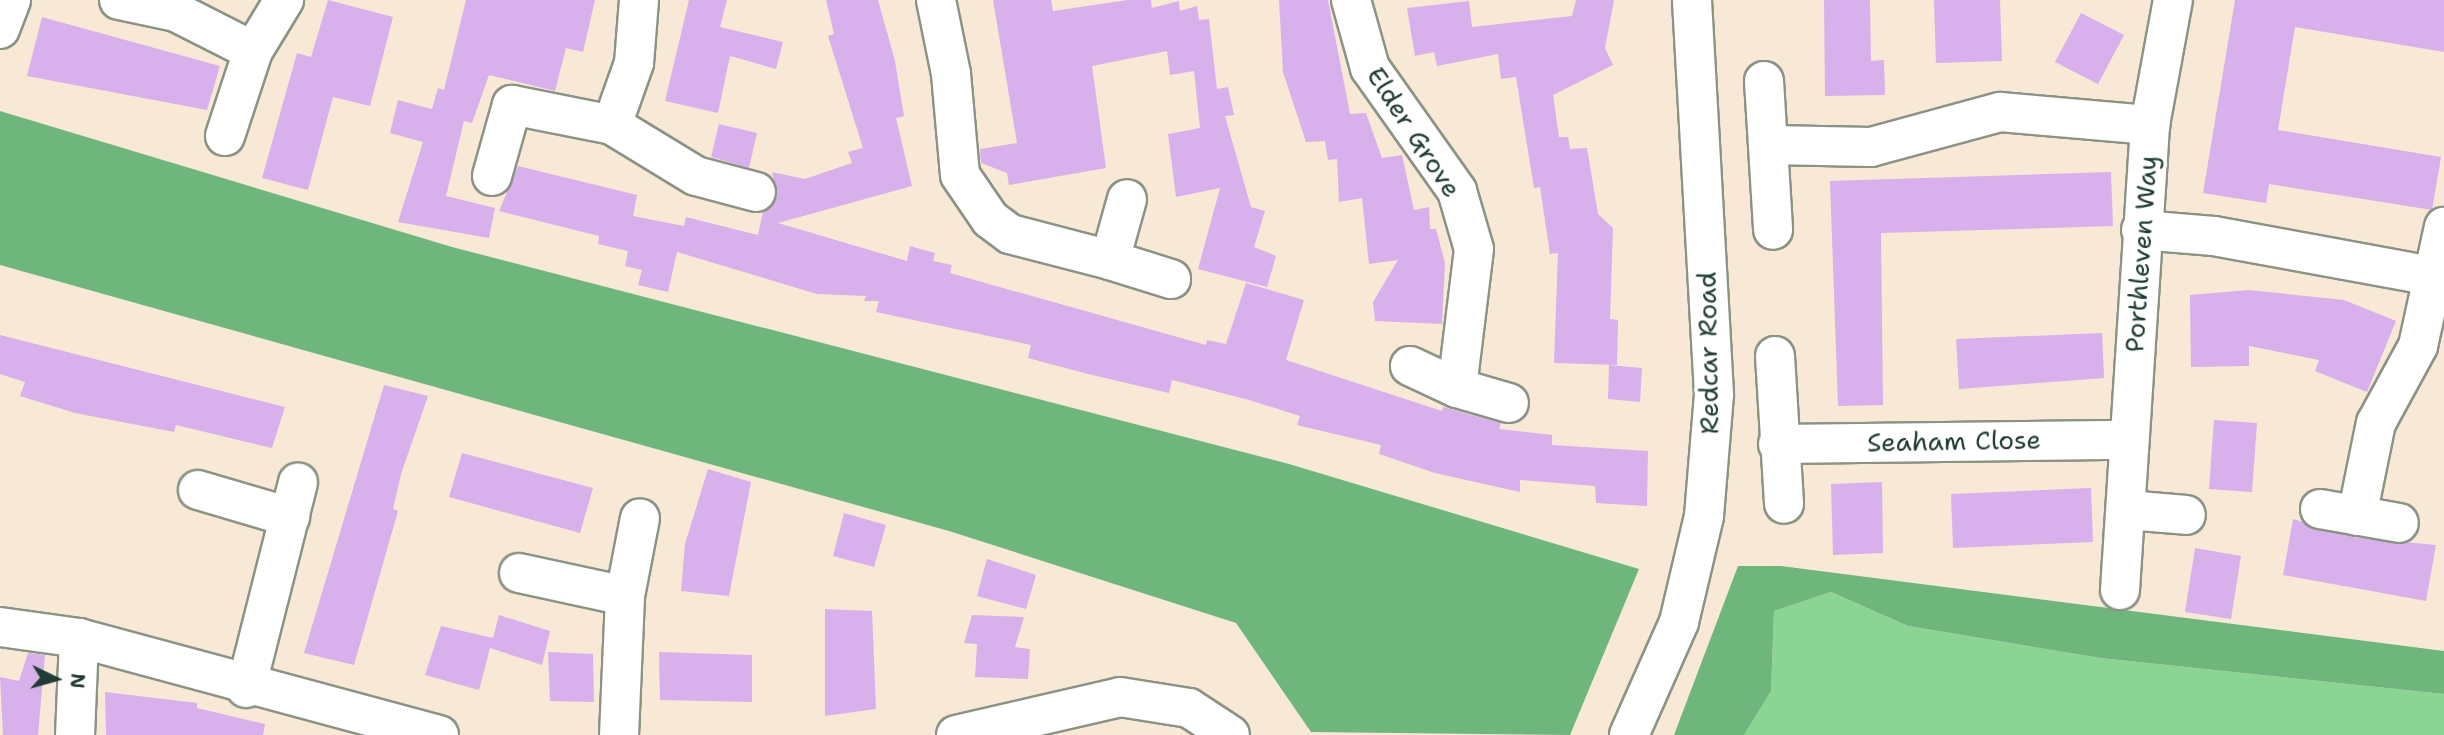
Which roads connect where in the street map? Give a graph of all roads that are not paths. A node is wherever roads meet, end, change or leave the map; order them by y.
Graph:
1 (11, 0) edge
2 (119, 0) edge
3 (284, 0) edge
4 (639, 0) edge
5 (936, 0) edge
6 (1351, 0) edge
7 (1692, 0) edge
8 (2173, 0) edge
9 (0, 29) edge
10 (253, 51) junction
11 (1765, 81) dead end
12 (612, 125) junction
13 (2150, 125) junction
14 (225, 136) dead end
15 (1770, 145) junction
16 (492, 176) dead end
17 (756, 192) dead end
18 (1127, 199) dead end
19 (2444, 227) edge
20 (1773, 230) dead end
21 (2141, 230) junction
22 (1110, 260) junction
23 (2431, 276) junction
24 (1171, 279) dead end
25 (1775, 356) dead end
26 (1410, 366) dead end
27 (1457, 388) junction
28 (1508, 403) dead end
29 (2130, 440) junction
30 (1778, 444) junction
31 (198, 490) dead end
32 (1784, 504) dead end
33 (2320, 509) dead end
34 (2127, 510) junction
35 (2186, 515) dead end
36 (2357, 516) junction
37 (640, 518) dead end
38 (2399, 523) dead end
39 (519, 573) dead end
40 (2120, 590) dead end
41 (625, 596) junction
42 (0, 627) edge
43 (79, 638) junction
44 (246, 688) junction
45 (75, 735) edge
46 (439, 735) edge
47 (619, 735) edge
48 (956, 735) edge
49 (1230, 735) edge
50 (1629, 735) edge

1 - 9 street
2 - 10 street
3 - 10 street
4 - 12 street
5 - 22 street
6 - 27 street, Elder Grove
7 - 50 street, Redcar Road
8 - 13 street, Porthleven Way
10 - 14 street
11 - 15 street
12 - 16 street
12 - 17 street
13 - 15 street
13 - 21 street, Porthleven Way
15 - 20 street
18 - 22 street
19 - 23 street
21 - 23 street
21 - 29 street, Porthleven Way
22 - 24 street
23 - 36 street
25 - 30 street
26 - 27 street
27 - 28 street
29 - 30 street, Seaham Close
29 - 34 street, Porthleven Way
30 - 32 street
31 - 44 street
33 - 36 street
34 - 35 street
34 - 40 street, Porthleven Way
36 - 38 street
37 - 41 street
39 - 41 street
41 - 47 street
42 - 43 street
43 - 44 street
43 - 45 street
44 - 46 street
48 - 49 street

